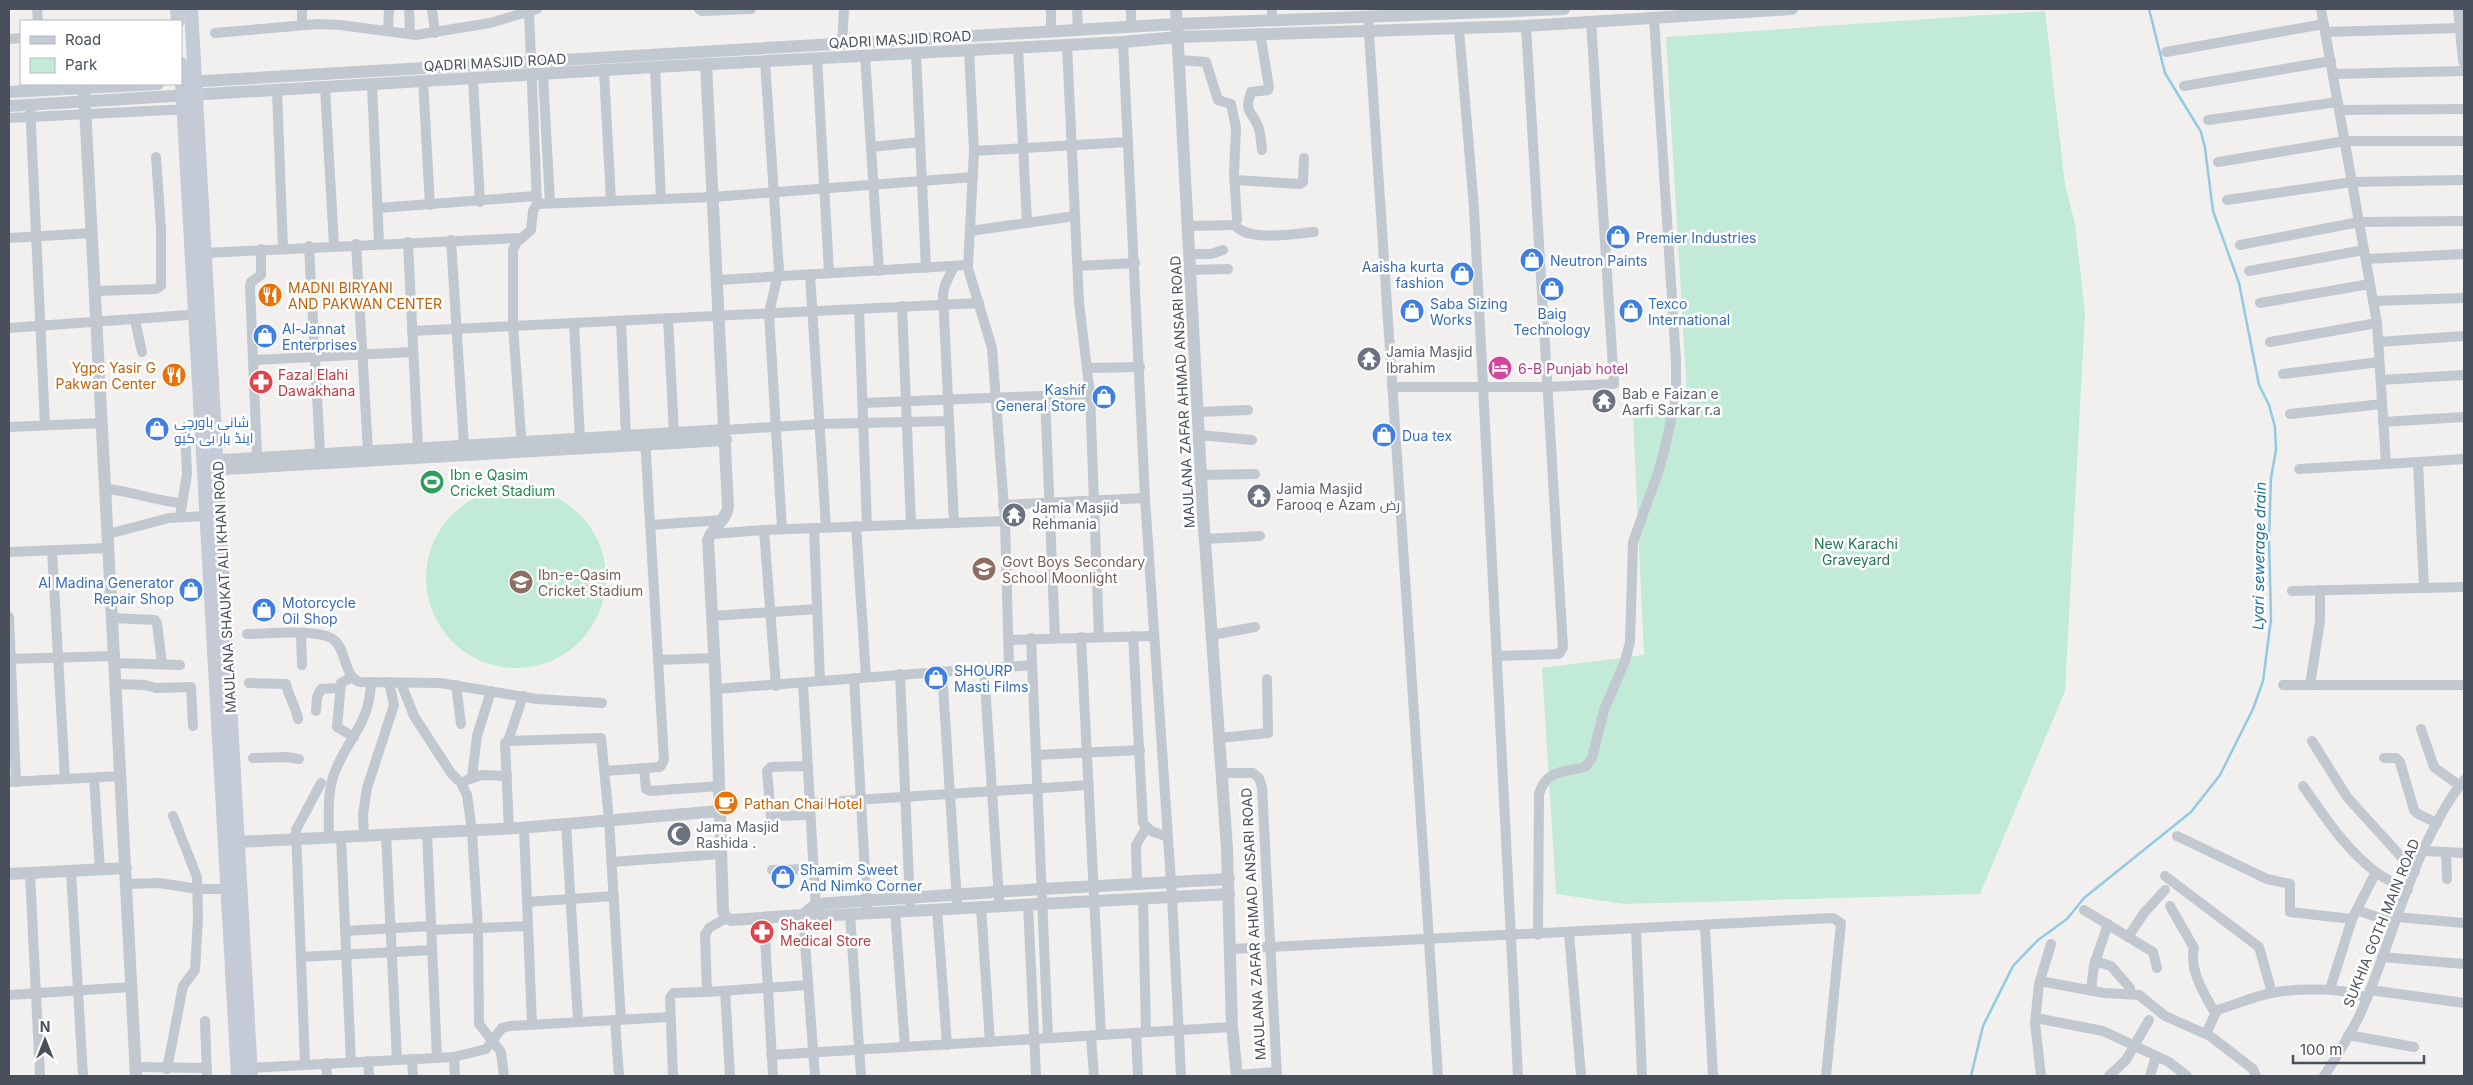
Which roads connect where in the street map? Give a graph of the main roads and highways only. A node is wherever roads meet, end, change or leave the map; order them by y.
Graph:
1 (191, 9) edge
2 (182, 68) edge
3 (186, 82) edge
4 (189, 103) junction
5 (201, 314) junction
6 (234, 889) junction
7 (251, 1072) edge
8 (238, 1076) edge

1 - 3 main road, MAULANA SHAUKAT ALI KHAN ROAD
2 - 3 main road, MAULANA SHAUKAT ALI KHAN ROAD
3 - 4 main road, MAULANA SHAUKAT ALI KHAN ROAD
4 - 5 main road, MAULANA SHAUKAT ALI KHAN ROAD
4 - 5 main road, MAULANA SHAUKAT ALI KHAN ROAD
5 - 6 main road, MAULANA SHAUKAT ALI KHAN ROAD
5 - 6 main road, MAULANA SHAUKAT ALI KHAN ROAD
6 - 7 main road, MAULANA SHAUKAT ALI KHAN ROAD
6 - 8 main road, MAULANA SHAUKAT ALI KHAN ROAD

